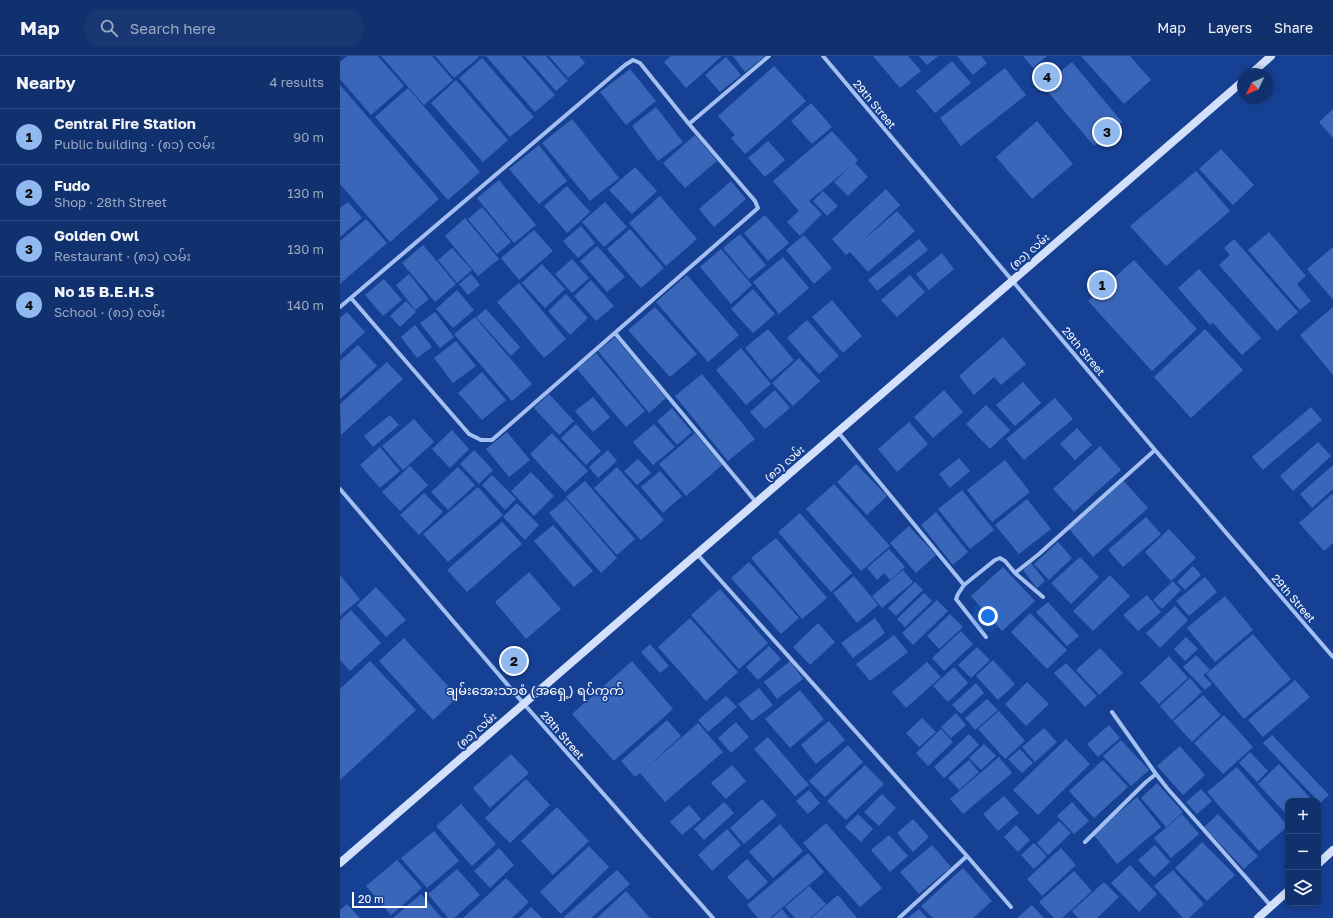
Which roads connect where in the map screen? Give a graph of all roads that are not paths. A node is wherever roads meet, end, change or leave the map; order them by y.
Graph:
1 (769, 56) edge
2 (823, 56) edge
3 (1271, 56) edge
4 (1258, 68) edge
5 (1237, 86) edge
6 (689, 124) junction
7 (1012, 280) junction
8 (351, 298) junction
9 (340, 307) edge
10 (615, 333) junction
11 (838, 432) junction
12 (1155, 450) junction
13 (340, 489) edge
14 (756, 502) junction
15 (696, 554) junction
16 (1014, 573) junction
17 (964, 585) junction
18 (1043, 598) dead end
19 (986, 637) dead end
20 (1333, 657) edge
21 (524, 704) junction
22 (1112, 712) dead end
23 (1156, 774) junction
24 (1085, 842) dead end
25 (1333, 850) edge
26 (967, 856) junction
27 (1321, 861) edge
28 (340, 863) edge
29 (1285, 894) edge
30 (1011, 907) dead end
31 (1271, 907) junction
32 (713, 918) edge
33 (898, 918) edge
34 (1258, 918) edge

1 - 6 street
2 - 7 street, 29th Street
3 - 4 street
5 - 7 street, (၈၁) လမ်း
6 - 8 street
6 - 10 street
7 - 11 street, (၈၁) လမ်း
7 - 12 street, 29th Street
8 - 9 street
8 - 10 street
10 - 14 street
11 - 14 street, (၈၁) လမ်း
11 - 17 street
12 - 16 street
12 - 20 street, 29th Street
13 - 21 street, 28th Street
14 - 15 street, (၈၁) လမ်း
15 - 21 street, (၈၁) လမ်း
15 - 26 street
16 - 17 street
16 - 18 street
17 - 19 street
21 - 28 street, (၈၁) လမ်း
21 - 32 street, 28th Street
22 - 23 street
23 - 24 street
23 - 31 street
25 - 27 street
26 - 30 street
26 - 33 street
29 - 31 street
31 - 34 street

